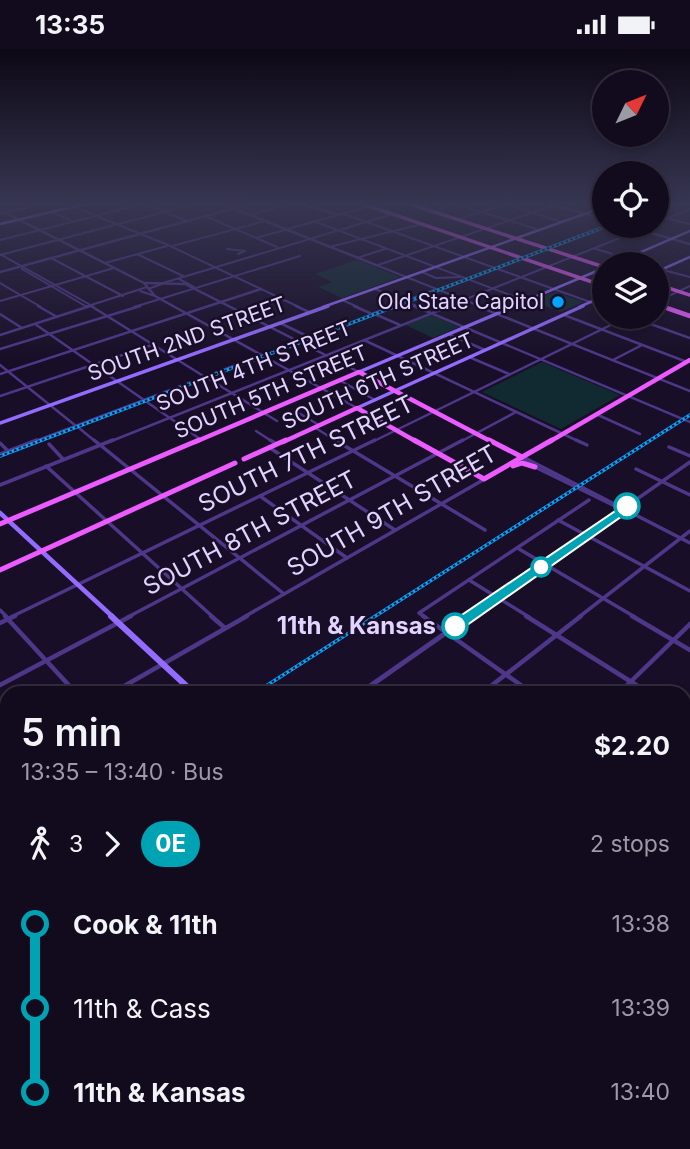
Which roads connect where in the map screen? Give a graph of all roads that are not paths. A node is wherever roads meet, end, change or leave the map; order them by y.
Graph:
1 (2, 255) edge
2 (61, 255) edge
3 (90, 255) edge
4 (132, 255) edge
5 (140, 255) edge
6 (190, 255) edge
7 (242, 255) edge
8 (252, 255) edge
9 (350, 255) edge
10 (365, 255) edge
11 (404, 255) edge
12 (405, 255) edge
13 (459, 255) edge
14 (469, 255) edge
15 (512, 255) edge
16 (567, 255) edge
17 (576, 255) edge
18 (300, 256) dead end
19 (246, 257) junction
20 (464, 257) junction
21 (572, 257) junction
22 (690, 257) edge
23 (51, 258) junction
24 (357, 258) junction
25 (105, 263) junction
26 (592, 264) edge
27 (376, 265) junction
28 (22, 266) junction
29 (669, 266) edge
30 (215, 267) junction
31 (436, 267) junction
32 (547, 267) junction
33 (114, 268) junction
34 (1, 271) edge
35 (669, 271) edge
36 (422, 272) junction
37 (592, 273) edge
38 (235, 276) junction
39 (85, 277) junction
40 (185, 277) junction
41 (462, 277) junction
42 (521, 277) junction
43 (690, 277) edge
44 (406, 278) junction
45 (580, 278) junction
46 (179, 279) junction
47 (592, 282) edge
48 (0, 283) edge
49 (160, 284) junction
50 (53, 286) junction
51 (146, 286) junction
52 (690, 286) edge
53 (195, 288) junction
54 (493, 288) junction
55 (669, 288) edge
56 (261, 289) junction
57 (375, 289) junction
58 (436, 289) junction
59 (554, 289) junction
60 (678, 291) junction
61 (138, 292) junction
62 (20, 295) junction
63 (690, 295) edge
64 (122, 296) junction
65 (155, 296) junction
66 (669, 296) edge
67 (161, 299) junction
68 (282, 299) junction
69 (342, 300) junction
70 (463, 300) junction
71 (0, 301) edge
72 (526, 301) junction
73 (222, 302) junction
74 (403, 302) junction
75 (590, 302) joint
76 (263, 306) dead end
77 (90, 307) junction
78 (669, 308) edge
79 (309, 312) junction
80 (432, 313) junction
81 (0, 314) edge
82 (187, 314) junction
83 (497, 314) junction
84 (377, 315) dead end
85 (563, 315) junction
86 (108, 316) junction
87 (690, 316) edge
88 (57, 317) junction
89 (280, 323) junction
90 (35, 324) junction
91 (400, 325) junction
92 (592, 326) edge
93 (270, 327) junction
94 (465, 327) junction
95 (22, 328) junction
96 (533, 328) junction
97 (601, 329) joint
98 (664, 329) edge
99 (134, 331) junction
100 (48, 334) junction
101 (448, 334) junction
102 (0, 335) edge
103 (309, 337) dead end
104 (690, 338) edge
105 (234, 339) junction
106 (363, 340) junction
107 (502, 342) junction
108 (155, 344) junction
109 (572, 344) junction
110 (642, 345) junction
111 (0, 349) edge
112 (485, 350) junction
113 (73, 351) junction
114 (261, 355) junction
115 (325, 355) junction
116 (397, 356) junction
117 (470, 357) junction
118 (179, 359) junction
119 (541, 359) junction
120 (613, 360) junction
121 (688, 361) edge
122 (0, 365) edge
123 (93, 365) junction
124 (288, 370) junction
125 (9, 372) junction
126 (359, 372) junction
127 (434, 373) junction
128 (0, 375) edge
129 (509, 375) junction
130 (207, 378) junction
131 (658, 378) junction
132 (339, 380) junction
133 (117, 381) junction
134 (28, 387) junction
135 (321, 388) junction
136 (395, 391) junction
137 (474, 391) junction
138 (690, 391) edge
139 (231, 393) junction
140 (628, 395) junction
141 (0, 396) edge
142 (144, 400) junction
143 (375, 400) junction
144 (50, 405) junction
145 (358, 408) junction
146 (434, 411) junction
147 (263, 412) junction
148 (297, 412) dead end
149 (516, 412) junction
150 (596, 414) junction
151 (168, 418) junction
152 (277, 421) dead end
153 (690, 422) edge
154 (0, 423) edge
155 (317, 426) junction
156 (77, 427) junction
157 (396, 430) junction
158 (256, 431) dead end
159 (476, 433) junction
160 (562, 433) junction
161 (640, 433) dead end
162 (200, 439) junction
163 (0, 443) edge
164 (49, 444) dead end
165 (277, 444) junction
166 (99, 445) junction
167 (587, 445) dead end
168 (669, 447) dead end
169 (270, 448) junction
170 (8, 451) junction
171 (353, 451) junction
172 (438, 453) junction
173 (0, 454) edge
174 (690, 456) edge
175 (522, 457) junction
176 (63, 459) junction
177 (244, 460) dead end
178 (690, 462) edge
179 (235, 463) dead end
180 (46, 466) junction
181 (535, 467) junction
182 (129, 469) junction
183 (636, 469) dead end
184 (308, 473) junction
185 (492, 474) junction
186 (395, 476) junction
187 (484, 479) junction
188 (662, 482) junction
189 (0, 485) edge
190 (75, 492) junction
191 (690, 495) edge
192 (163, 496) junction
193 (260, 496) junction
194 (350, 500) junction
195 (589, 500) dead end
196 (441, 503) junction
197 (623, 509) junction
198 (0, 513) edge
199 (558, 520) junction
200 (8, 521) junction
201 (107, 521) junction
202 (0, 524) edge
203 (301, 525) junction
204 (199, 526) junction
205 (395, 530) junction
206 (485, 530) dead end
207 (690, 531) edge
208 (585, 535) junction
209 (681, 538) junction
210 (690, 543) edge
211 (519, 549) junction
212 (41, 552) junction
213 (142, 554) junction
214 (240, 558) junction
215 (347, 558) junction
216 (543, 565) junction
217 (644, 567) junction
218 (0, 570) edge
219 (469, 580) junction
220 (76, 586) junction
221 (181, 589) junction
222 (690, 591) edge
223 (284, 594) junction
224 (496, 597) junction
225 (602, 600) junction
226 (0, 610) edge
227 (8, 619) junction
228 (0, 623) edge
229 (116, 623) junction
230 (690, 624) edge
231 (225, 628) junction
232 (446, 633) junction
233 (556, 635) junction
234 (673, 641) junction
235 (690, 650) edge
236 (46, 661) junction
237 (161, 664) junction
238 (505, 675) junction
239 (631, 682) junction
240 (0, 685) edge
241 (69, 686) edge
242 (124, 686) edge
243 (186, 686) edge
244 (370, 686) edge
245 (491, 686) edge
246 (522, 686) edge
247 (627, 686) edge
248 (638, 686) edge

1 - 28 street
2 - 23 street
3 - 25 street
4 - 25 street
5 - 40 street
6 - 30 street
7 - 19 street
8 - 19 street
9 - 24 street
10 - 24 street
11 - 27 street
12 - 31 street
13 - 20 street
14 - 20 main road, SOUTH 2ND STREET
15 - 32 main road
16 - 21 main road
17 - 21 street, SOUTH 4TH STREET
18 - 38 street
19 - 30 street
20 - 31 main road, SOUTH 2ND STREET
20 - 42 street
21 - 26 main road
21 - 32 street, SOUTH 4TH STREET
22 - 29 main road
23 - 28 street
23 - 39 street
24 - 27 street
25 - 33 street
27 - 44 street
28 - 34 street
28 - 50 street
30 - 38 street
30 - 40 street
31 - 36 main road, SOUTH 2ND STREET
31 - 41 street
32 - 42 street, SOUTH 4TH STREET
32 - 45 main road
33 - 39 street
33 - 51 street
35 - 43 street
36 - 41 street
36 - 44 main road, SOUTH 2ND STREET
37 - 45 main road, SOUTH 5TH STREET
38 - 53 street
38 - 56 street
39 - 50 street
39 - 64 street
40 - 46 street
41 - 54 street
42 - 54 street, SOUTH 4TH STREET
42 - 59 street
44 - 57 main road, SOUTH 2ND STREET
44 - 58 street
45 - 47 main road
45 - 59 main road, SOUTH 5TH STREET
46 - 49 street
46 - 53 street
48 - 62 street
49 - 51 street
49 - 51 street
49 - 53 street
50 - 62 street
50 - 77 street
51 - 61 street
51 - 65 street
52 - 60 street
53 - 67 street
53 - 73 street
54 - 70 street, SOUTH 4TH STREET
54 - 72 street
55 - 60 main road
56 - 68 street
56 - 73 street
57 - 69 main road, SOUTH 2ND STREET
57 - 74 street
58 - 70 street
58 - 74 street
59 - 72 main road, SOUTH 5TH STREET
59 - 75 street
60 - 63 main road
60 - 66 street
61 - 64 street
61 - 65 street
62 - 71 street
62 - 88 street
64 - 77 street
65 - 67 street
67 - 82 street
67 - 86 street
68 - 76 street
68 - 79 street
69 - 74 street
69 - 79 main road, SOUTH 2ND STREET
70 - 80 street, SOUTH 4TH STREET
70 - 83 street
72 - 83 main road, SOUTH 5TH STREET
73 - 82 street
73 - 93 street
74 - 80 street
75 - 85 main road, SOUTH 6TH STREET
77 - 86 street
77 - 88 street
78 - 87 main road
79 - 89 main road, SOUTH 2ND STREET
80 - 91 street, SOUTH 4TH STREET
80 - 94 street
81 - 95 street
82 - 99 street
82 - 105 street
83 - 94 main road, SOUTH 5TH STREET
83 - 96 street
84 - 91 street
85 - 92 street
85 - 96 main road, SOUTH 6TH STREET
86 - 99 street
86 - 100 street
88 - 90 street
89 - 93 main road, SOUTH 2ND STREET
89 - 103 street
90 - 95 street
90 - 100 street
91 - 106 street, SOUTH 4TH STREET
93 - 105 main road, SOUTH 2ND STREET
93 - 115 street
94 - 101 main road, SOUTH 5TH STREET
94 - 107 street
95 - 102 street
96 - 107 main road, SOUTH 6TH STREET
96 - 109 street
97 - 109 street, SOUTH 7TH STREET
97 - 110 street
98 - 104 street
99 - 108 street
99 - 113 street
100 - 111 street
100 - 113 street
101 - 112 street
101 - 116 main road, SOUTH 5TH STREET
105 - 114 street
105 - 118 main road, SOUTH 2ND STREET
106 - 115 street, SOUTH 4TH STREET
106 - 116 street
107 - 112 main road, SOUTH 6TH STREET
107 - 119 street
108 - 118 street
108 - 123 street
109 - 119 street, SOUTH 7TH STREET
109 - 120 street
110 - 120 street
110 - 121 street
112 - 117 main road, SOUTH 6TH STREET
113 - 123 street
113 - 125 street
114 - 124 street
114 - 130 street
115 - 124 street, SOUTH 4TH STREET
115 - 126 street
116 - 126 main road, SOUTH 5TH STREET
116 - 127 street
117 - 127 main road, SOUTH 6TH STREET
117 - 129 street
118 - 130 street
118 - 133 main road, SOUTH 2ND STREET
119 - 129 street, SOUTH 7TH STREET
119 - 140 street
120 - 131 street
121 - 131 main road, SOUTH 9TH STREET
122 - 125 street
123 - 133 street
123 - 134 street
124 - 135 street
124 - 139 street, SOUTH 4TH STREET
125 - 128 street
125 - 134 street
126 - 132 main road, SOUTH 5TH STREET
126 - 136 main road
127 - 136 main road, SOUTH 6TH STREET
127 - 137 street
129 - 137 street, SOUTH 7TH STREET
130 - 139 street
130 - 142 street
131 - 138 street
131 - 140 main road, SOUTH 9TH STREET
132 - 135 main road, SOUTH 5TH STREET
132 - 143 street
133 - 142 street
133 - 144 main road, SOUTH 2ND STREET
134 - 141 street
134 - 144 street
135 - 145 street
135 - 147 main road, SOUTH 5TH STREET
136 - 143 main road, SOUTH 6TH STREET
136 - 146 main road
137 - 146 street, SOUTH 7TH STREET
137 - 149 street
139 - 147 street
139 - 151 street, SOUTH 4TH STREET
140 - 150 main road, SOUTH 9TH STREET
140 - 153 street
142 - 151 street
142 - 156 street
143 - 145 main road, SOUTH 6TH STREET
144 - 154 main road, SOUTH 2ND STREET
144 - 156 street
145 - 155 main road, SOUTH 6TH STREET
145 - 157 main road
146 - 157 street, SOUTH 7TH STREET
146 - 159 main road
147 - 152 street
147 - 162 main road, SOUTH 5TH STREET
148 - 155 street
149 - 159 street, SOUTH 8TH STREET
149 - 160 street
150 - 160 main road, SOUTH 9TH STREET
150 - 161 street
151 - 162 street
151 - 166 street, SOUTH 4TH STREET
155 - 165 main road, SOUTH 6TH STREET
155 - 171 street
156 - 166 street
156 - 170 street
157 - 171 street, SOUTH 7TH STREET
157 - 172 main road
158 - 165 street
159 - 172 street, SOUTH 8TH STREET
159 - 175 main road
160 - 167 street
160 - 175 main road, SOUTH 9TH STREET
162 - 182 main road, SOUTH 5TH STREET
163 - 170 street
164 - 176 street
165 - 169 main road, SOUTH 6TH STREET
166 - 176 street, SOUTH 4TH STREET
166 - 182 street
168 - 174 street
169 - 177 main road, SOUTH 6TH STREET
169 - 184 street
170 - 173 street
171 - 184 street, SOUTH 7TH STREET
171 - 186 street
172 - 186 street, SOUTH 8TH STREET
172 - 187 main road
175 - 181 street
175 - 185 main road, SOUTH 9TH STREET
175 - 197 street
176 - 180 street, SOUTH 4TH STREET
178 - 188 street
179 - 192 main road
180 - 189 street, SOUTH 4TH STREET
180 - 190 street
181 - 185 main road
181 - 197 street
182 - 190 main road, SOUTH 5TH STREET
182 - 192 street
183 - 188 street
184 - 193 street, SOUTH 7TH STREET
184 - 194 street
185 - 187 main road, SOUTH 9TH STREET
186 - 194 street, SOUTH 8TH STREET
186 - 196 street
187 - 196 street, SOUTH 9TH STREET
188 - 191 street
188 - 197 street
190 - 200 main road, SOUTH 5TH STREET
190 - 201 street
192 - 201 main road
192 - 204 street
193 - 203 street
193 - 204 street, SOUTH 7TH STREET
194 - 203 street, SOUTH 8TH STREET
194 - 205 street
195 - 199 street
196 - 205 street, SOUTH 9TH STREET
196 - 206 street
197 - 208 street
197 - 209 street
198 - 200 main road
199 - 208 street
199 - 211 street
200 - 202 main road, SOUTH 5TH STREET
200 - 212 main road
201 - 212 main road
201 - 213 street
203 - 214 street, SOUTH 8TH STREET
203 - 215 street
204 - 213 street, SOUTH 7TH STREET
204 - 214 street
205 - 215 street, SOUTH 9TH STREET
207 - 209 street
208 - 216 street
208 - 217 street
209 - 210 street
209 - 217 street
211 - 216 street
211 - 219 street
212 - 218 main road
212 - 220 main road
213 - 220 street, SOUTH 7TH STREET
213 - 221 street
214 - 221 street, SOUTH 8TH STREET
214 - 223 street
215 - 223 street, SOUTH 9TH STREET
216 - 224 street
216 - 225 street
217 - 222 street
217 - 225 street
219 - 224 street
219 - 232 street
220 - 227 street, SOUTH 7TH STREET
220 - 229 main road
221 - 229 street, SOUTH 8TH STREET
221 - 231 street
223 - 231 street, SOUTH 9TH STREET
224 - 232 street
224 - 233 street
225 - 233 street
225 - 234 street
226 - 227 street
227 - 228 street, SOUTH 7TH STREET
227 - 236 street
229 - 236 street, SOUTH 8TH STREET
229 - 237 main road
230 - 234 street
231 - 237 street, SOUTH 9TH STREET
232 - 238 street
232 - 244 street
233 - 238 street
233 - 239 street
234 - 235 street
234 - 239 street
236 - 240 street, SOUTH 8TH STREET
236 - 241 street
237 - 242 street, SOUTH 9TH STREET
237 - 243 main road
238 - 245 street
238 - 246 street
239 - 247 street
239 - 248 street

